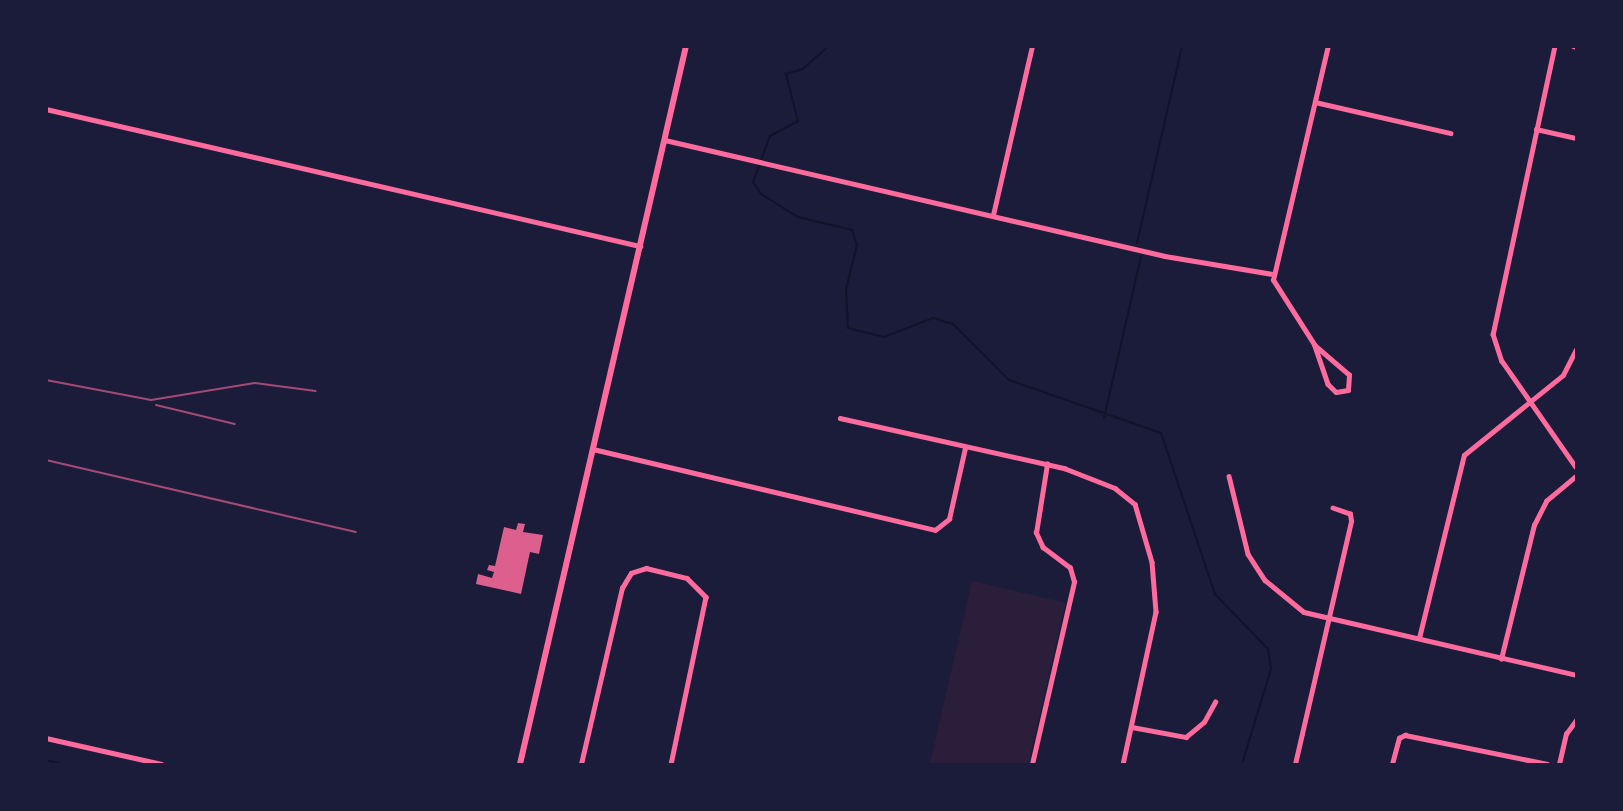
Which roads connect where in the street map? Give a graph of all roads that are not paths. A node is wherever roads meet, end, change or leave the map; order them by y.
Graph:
1 (686, 46) edge
2 (1032, 46) edge
3 (1328, 46) edge
4 (1555, 46) edge
5 (1315, 102) junction
6 (46, 109) edge
7 (1536, 129) junction
8 (1450, 133) dead end
9 (1576, 138) edge
10 (665, 140) junction
11 (993, 215) junction
12 (640, 246) junction
13 (1273, 274) junction
14 (1315, 346) junction
15 (1576, 350) edge
16 (1531, 401) junction
17 (840, 418) dead end
18 (593, 448) junction
19 (965, 448) junction
20 (1047, 464) junction
21 (1576, 467) edge
22 (1576, 476) edge
23 (1229, 477) dead end
24 (1333, 508) dead end
25 (1329, 618) junction
26 (1419, 638) junction
27 (1502, 658) junction
28 (1576, 675) edge
29 (1215, 702) dead end
30 (1576, 720) edge
31 (1132, 727) junction
32 (46, 738) edge
33 (161, 765) edge
34 (520, 765) edge
35 (581, 765) edge
36 (671, 765) edge
37 (1032, 765) edge
38 (1123, 765) edge
39 (1294, 765) edge
40 (1392, 765) edge
41 (1547, 765) edge
42 (1559, 765) edge

1 - 10 main road
2 - 11 street
3 - 5 street
4 - 7 street
5 - 8 street
5 - 13 street
6 - 12 street
7 - 9 street
7 - 16 street
10 - 11 street
10 - 12 main road
11 - 13 street
12 - 18 main road
13 - 14 street
14 - 14 street
15 - 16 street
16 - 21 street
16 - 26 street
17 - 19 street
18 - 19 street
18 - 34 main road
19 - 20 street
20 - 31 street
20 - 37 street
22 - 27 street
23 - 25 street
24 - 25 street
25 - 26 street
25 - 39 street
26 - 27 street
27 - 28 street
29 - 31 street
30 - 42 street
31 - 38 street
32 - 33 street
35 - 36 street
40 - 41 street

